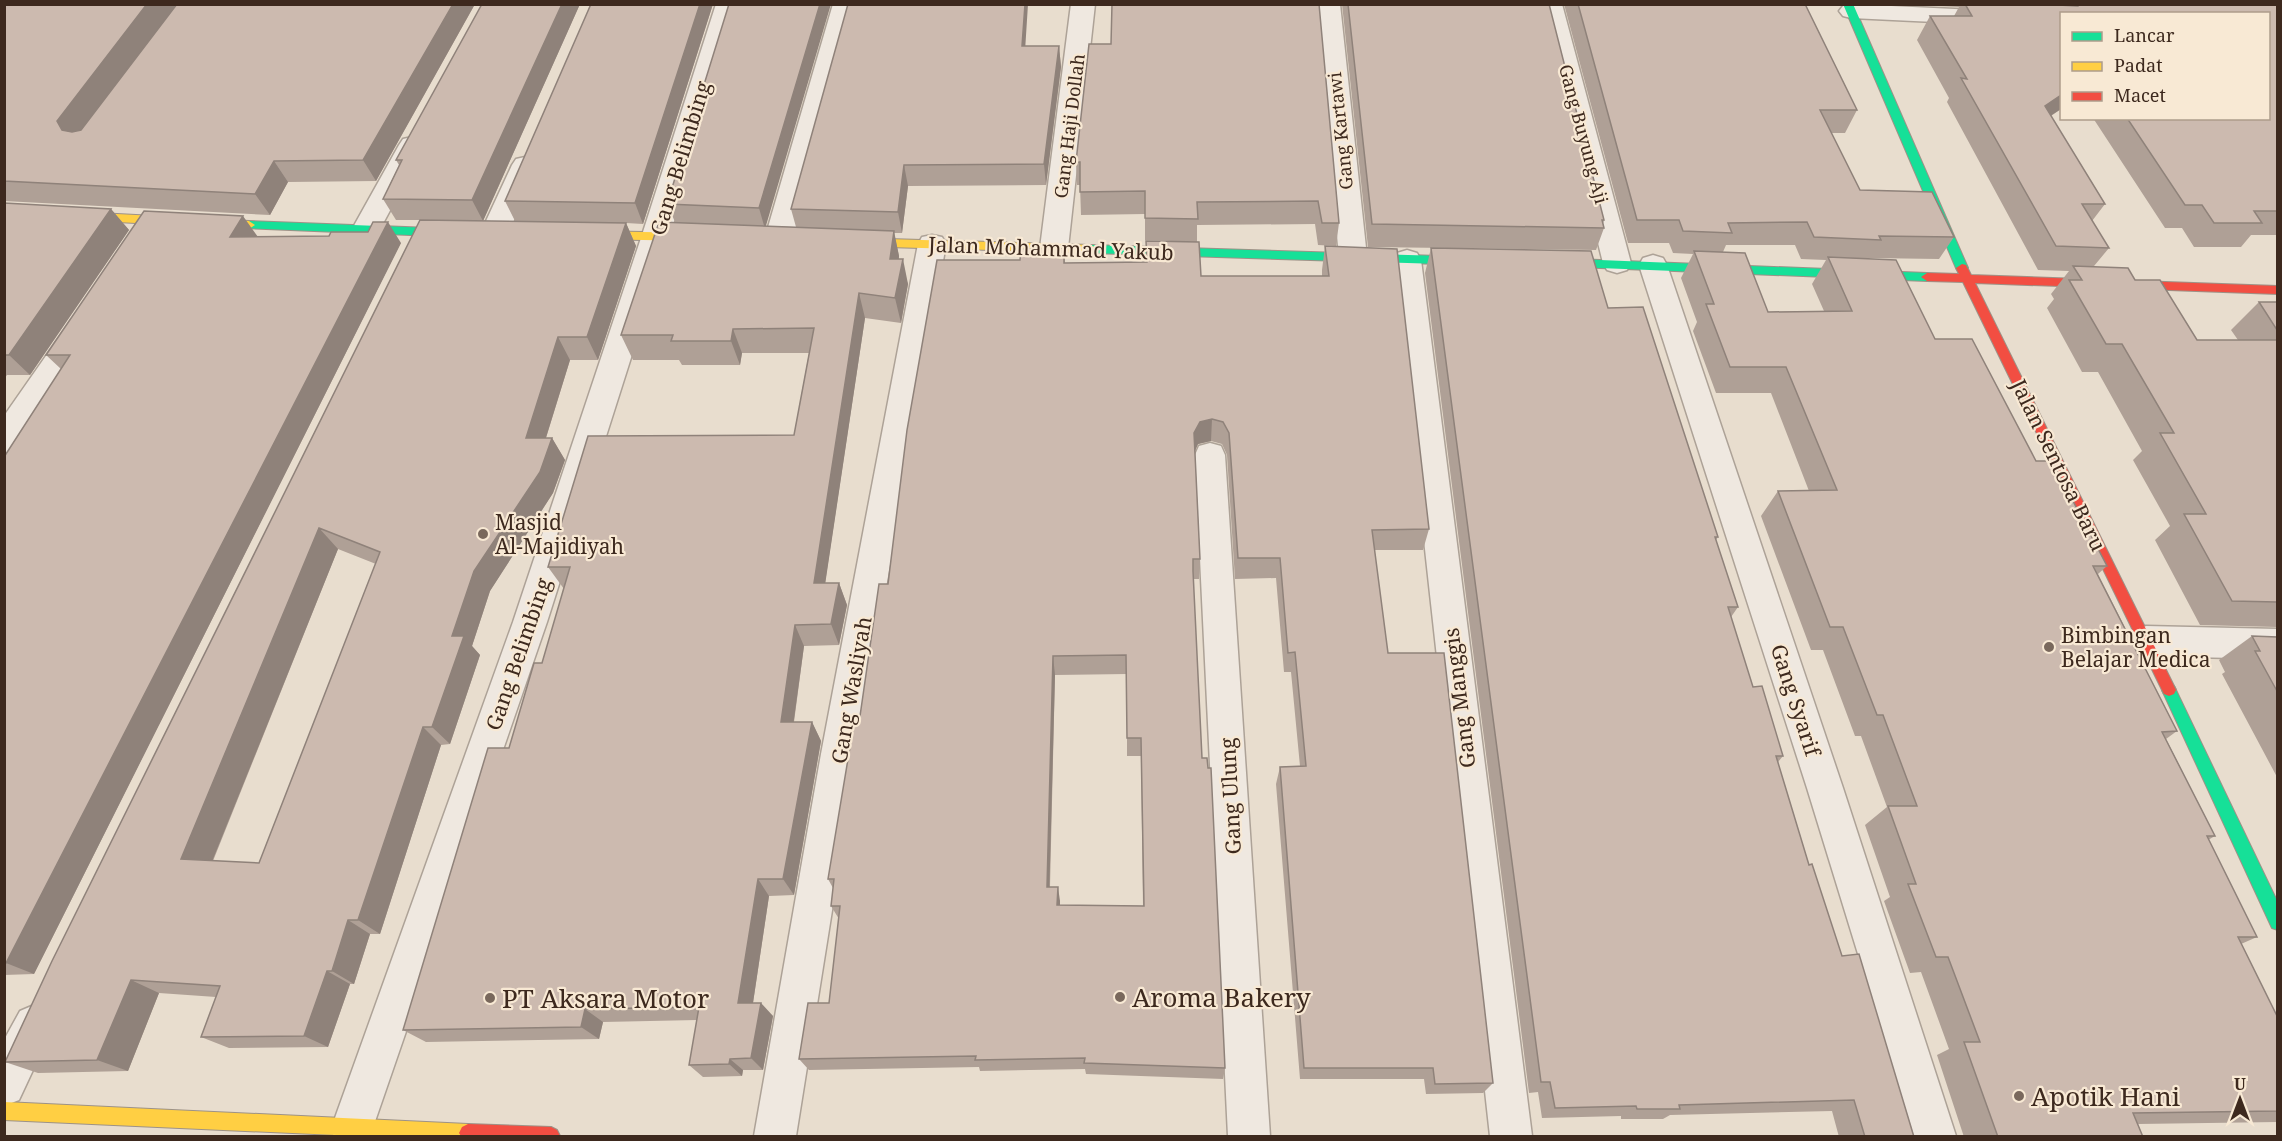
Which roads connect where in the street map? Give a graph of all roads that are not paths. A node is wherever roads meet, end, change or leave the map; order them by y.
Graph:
1 (728, 4) edge
2 (845, 4) edge
3 (1083, 4) edge
4 (1328, 4) edge
5 (1550, 4) edge
6 (1849, 8) edge
7 (2060, 21) edge
8 (422, 128) edge
9 (533, 147) edge
10 (4, 212) edge
11 (152, 221) junction
12 (365, 231) junction
13 (423, 232) junction
14 (488, 234) joint
15 (575, 235) edge
16 (656, 235) junction
17 (712, 238) edge
18 (778, 241) edge
19 (837, 242) edge
20 (932, 244) junction
21 (1054, 248) junction
22 (133, 250) edge
23 (1353, 257) junction
24 (1407, 260) junction
25 (1489, 261) edge
26 (1536, 262) edge
27 (1617, 263) junction
28 (407, 264) edge
29 (1653, 265) junction
30 (1967, 279) junction
31 (2277, 290) edge
32 (94, 307) edge
33 (4, 441) edge
34 (1210, 455) dead end
35 (2146, 641) junction
36 (2277, 644) edge
37 (2277, 922) edge
38 (46, 1000) edge
39 (4, 1085) edge
40 (4, 1111) edge
41 (352, 1129) junction
42 (551, 1137) edge
43 (775, 1137) edge
44 (1250, 1137) edge
45 (1510, 1137) edge
46 (1935, 1137) edge

1 - 16 street, Gang Belimbing
2 - 18 street
3 - 21 street, Gang Haji Dollah
4 - 23 street, Gang Kartawi
5 - 27 street, Gang Buyung Aji
6 - 7 street
6 - 30 street, Jalan Sentosa Baru
8 - 12 street
9 - 14 street
10 - 11 street
11 - 12 street
11 - 22 street
12 - 13 street
13 - 14 street
13 - 28 street
15 - 16 street
16 - 17 street
16 - 41 street, Gang Belimbing
19 - 20 street, Jalan Mohammad Yakub
20 - 21 street, Jalan Mohammad Yakub
20 - 43 street, Gang Wasliyah
21 - 23 street, Jalan Mohammad Yakub
23 - 24 street, Jalan Mohammad Yakub
24 - 25 street, Jalan Mohammad Yakub
24 - 45 street, Gang Manggis
26 - 27 street
27 - 29 street
29 - 30 street
29 - 46 street, Gang Syarif
30 - 31 street
30 - 35 street, Jalan Sentosa Baru
32 - 33 street
34 - 44 street, Gang Ulung
35 - 36 street
35 - 37 street, Jalan Sentosa Baru
38 - 39 street
40 - 41 street
41 - 42 street

